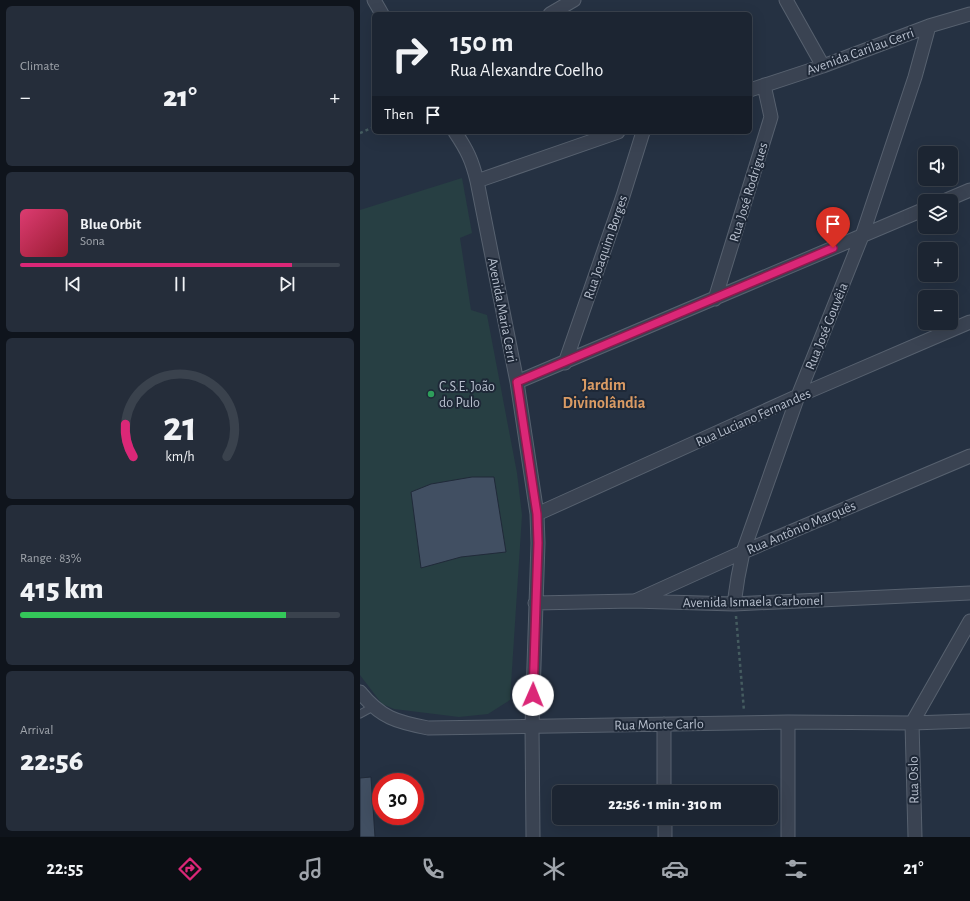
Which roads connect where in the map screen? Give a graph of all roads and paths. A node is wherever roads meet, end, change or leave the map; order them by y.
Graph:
1 (374, 0) edge
2 (574, 0) edge
3 (786, 0) edge
4 (381, 12) edge
5 (553, 12) edge
6 (970, 14) edge
7 (929, 26) junction
8 (823, 66) junction
9 (764, 85) junction
10 (752, 89) edge
11 (372, 128) edge
12 (360, 133) edge
13 (456, 134) edge
14 (612, 134) edge
15 (642, 134) edge
16 (477, 181) junction
17 (970, 190) edge
18 (958, 195) edge
19 (918, 212) edge
20 (862, 236) junction
21 (715, 299) junction
22 (970, 322) edge
23 (565, 363) junction
24 (517, 382) junction
25 (798, 396) junction
26 (970, 456) edge
27 (537, 514) junction
28 (743, 552) junction
29 (970, 593) edge
30 (633, 601) junction
31 (535, 603) junction
32 (734, 604) junction
33 (970, 621) edge
34 (360, 692) edge
35 (373, 707) junction
36 (360, 714) edge
37 (970, 721) edge
38 (788, 722) junction
39 (745, 723) junction
40 (912, 723) junction
41 (664, 724) junction
42 (532, 726) junction
43 (664, 785) edge
44 (665, 825) edge
45 (533, 837) edge
46 (665, 837) edge
47 (788, 837) edge
48 (915, 837) edge

1 - 4 street
2 - 5 street
3 - 8 street
6 - 7 street, Avenida Carilau Cerri
7 - 8 street, Avenida Carilau Cerri
7 - 20 street, Rua José Gouvêia
8 - 9 street, Avenida Carilau Cerri
9 - 10 street, Avenida Carilau Cerri
9 - 21 street, Rua José Rodrigues
11 - 12 path
13 - 16 street, Avenida Maria Cerri
14 - 16 street
15 - 23 street, Rua Joaquim Borges
16 - 24 street, Avenida Maria Cerri
17 - 18 street
19 - 20 street
20 - 21 street
20 - 25 street, Rua José Gouvêia
21 - 23 street
22 - 25 street, Rua Luciano Fernandes
23 - 24 street
24 - 27 street, Avenida Maria Cerri
25 - 27 street, Rua Luciano Fernandes
25 - 28 street, Rua José Gouvêia
26 - 28 street, Rua Antônio Marquês
27 - 31 street, Avenida Maria Cerri
28 - 30 street, Rua Antônio Marquês
28 - 32 street, Rua José Gouvêia
29 - 32 street, Avenida Ismaela Carbonel
30 - 31 street, Avenida Ismaela Carbonel
30 - 32 street, Avenida Ismaela Carbonel
31 - 42 street, Avenida Maria Cerri
32 - 39 path
33 - 40 street
34 - 35 street, Rua Monte Carlo
35 - 36 lane
35 - 42 street, Rua Monte Carlo
37 - 40 street, Rua Monte Carlo
38 - 39 street, Rua Monte Carlo
38 - 40 street, Rua Monte Carlo
38 - 47 street
39 - 41 street, Rua Monte Carlo
40 - 48 street, Rua Oslo
41 - 42 street, Rua Monte Carlo
41 - 43 street
42 - 45 street, Avenida Maria Cerri
44 - 46 street

